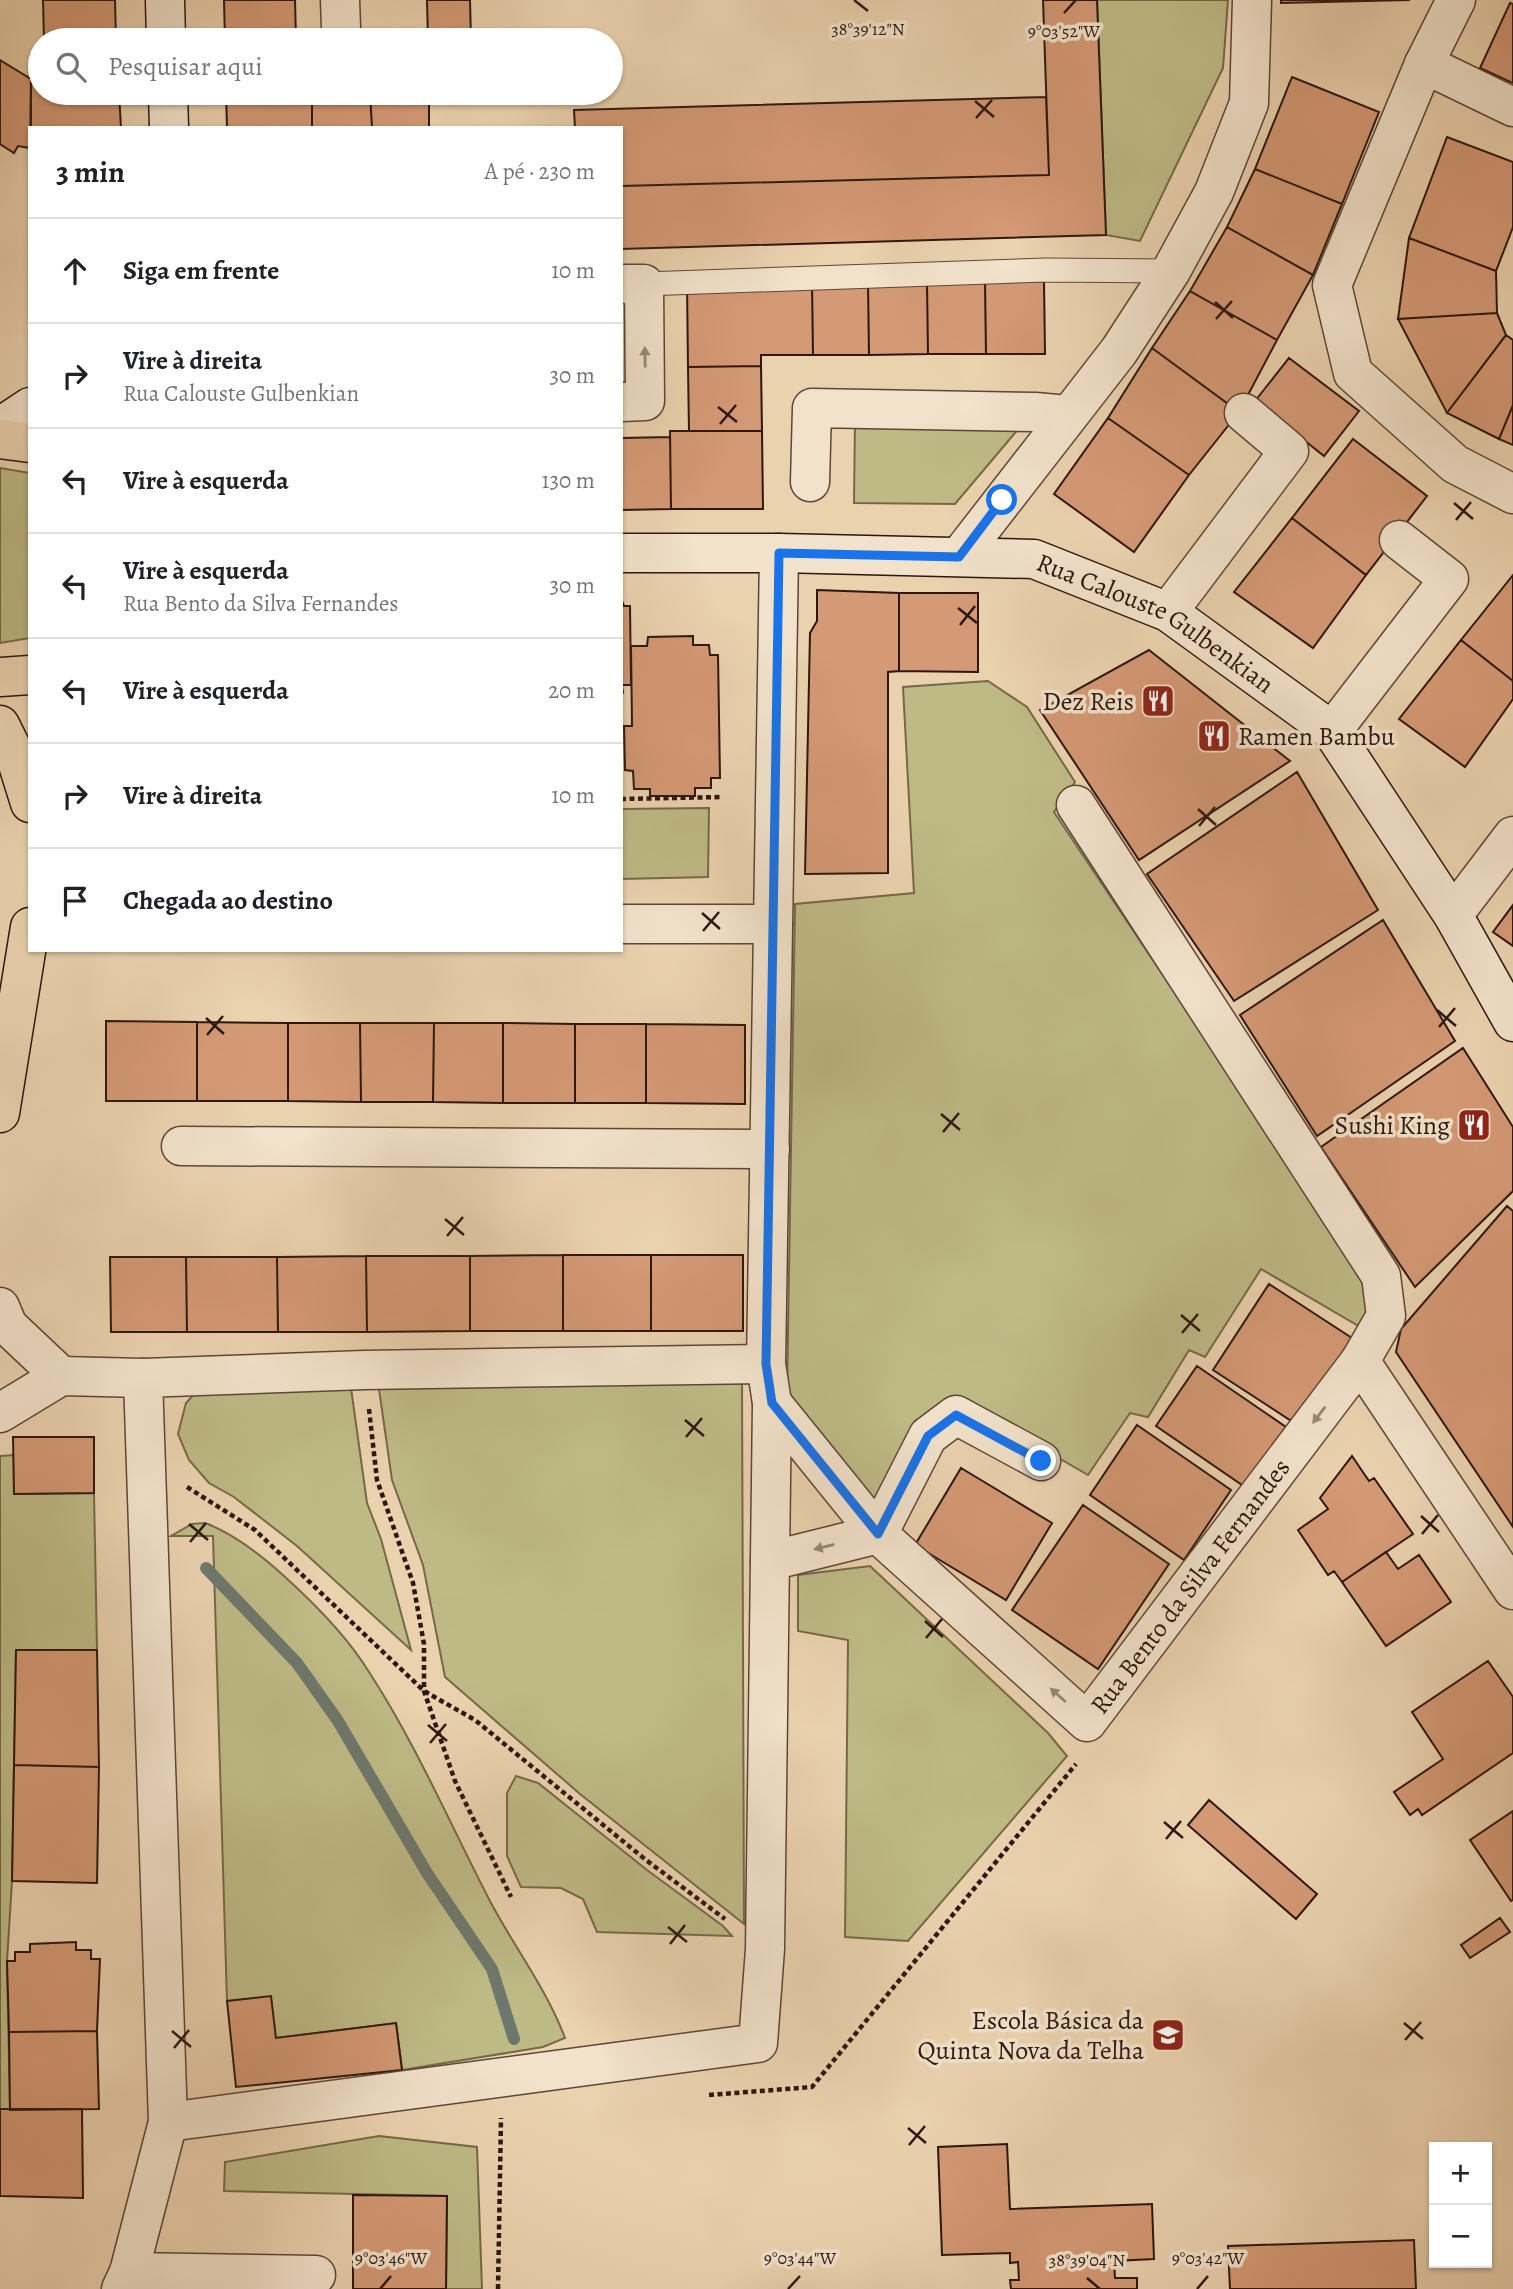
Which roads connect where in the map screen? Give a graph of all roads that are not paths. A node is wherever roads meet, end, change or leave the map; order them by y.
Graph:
1 (165, 0) edge
2 (1252, 0) edge
3 (1456, 0) edge
4 (166, 28) edge
5 (1424, 64) junction
6 (168, 105) edge
7 (1513, 107) edge
8 (169, 126) edge
9 (1171, 271) junction
10 (633, 284) edge
11 (623, 402) edge
12 (28, 408) edge
13 (1244, 413) dead end
14 (1068, 415) junction
15 (0, 427) edge
16 (0, 439) edge
17 (28, 443) edge
18 (810, 482) dead end
19 (1513, 494) edge
20 (1399, 540) dead end
21 (623, 553) edge
22 (779, 553) junction
23 (959, 557) junction
24 (1168, 612) junction
25 (28, 675) edge
26 (0, 677) edge
27 (0, 725) edge
28 (1332, 731) junction
29 (28, 797) edge
30 (1076, 805) dead end
31 (1513, 836) edge
32 (1453, 915) junction
33 (773, 923) junction
34 (623, 924) edge
35 (28, 939) edge
36 (1513, 1022) edge
37 (0, 1113) edge
38 (181, 1146) dead end
39 (770, 1149) junction
40 (0, 1307) edge
41 (1360, 1361) junction
42 (766, 1364) junction
43 (61, 1376) junction
44 (144, 1378) junction
45 (772, 1403) junction
46 (0, 1413) edge
47 (1041, 1461) dead end
48 (878, 1534) junction
49 (770, 1561) junction
50 (1513, 1590) edge
51 (168, 2122) junction
52 (316, 2275) dead end
53 (125, 2281) edge

1 - 4 street
2 - 9 street
3 - 5 street
5 - 7 street
5 - 19 street
6 - 8 street
9 - 10 lane
9 - 14 street
11 -> 10 street
12 - 15 street
13 - 24 street
14 - 18 street
14 - 23 street
16 - 17 main road
20 - 28 street
21 - 22 street, Rua Calouste Gulbenkian
22 - 23 street, Rua Calouste Gulbenkian
22 - 33 street
23 - 24 street, Rua Calouste Gulbenkian
24 - 28 street, Rua Calouste Gulbenkian
25 - 26 main road
27 - 29 main road
28 - 32 street, Rua Calouste Gulbenkian
30 - 41 street
31 - 32 street
32 - 36 street, Rua Calouste Gulbenkian
33 - 34 street
33 - 39 street
35 - 37 main road
38 - 39 street
39 - 42 street
40 - 43 street
41 -> 48 street, Rua Bento da Silva Fernandes
41 - 50 street
42 - 44 street
42 - 45 street
43 - 44 street
43 - 46 street
44 - 51 street
45 - 48 street, Rua Bento da Silva Fernandes
45 - 49 street
47 - 48 street
48 -> 49 street
49 - 51 street
51 - 53 street
52 - 53 street

